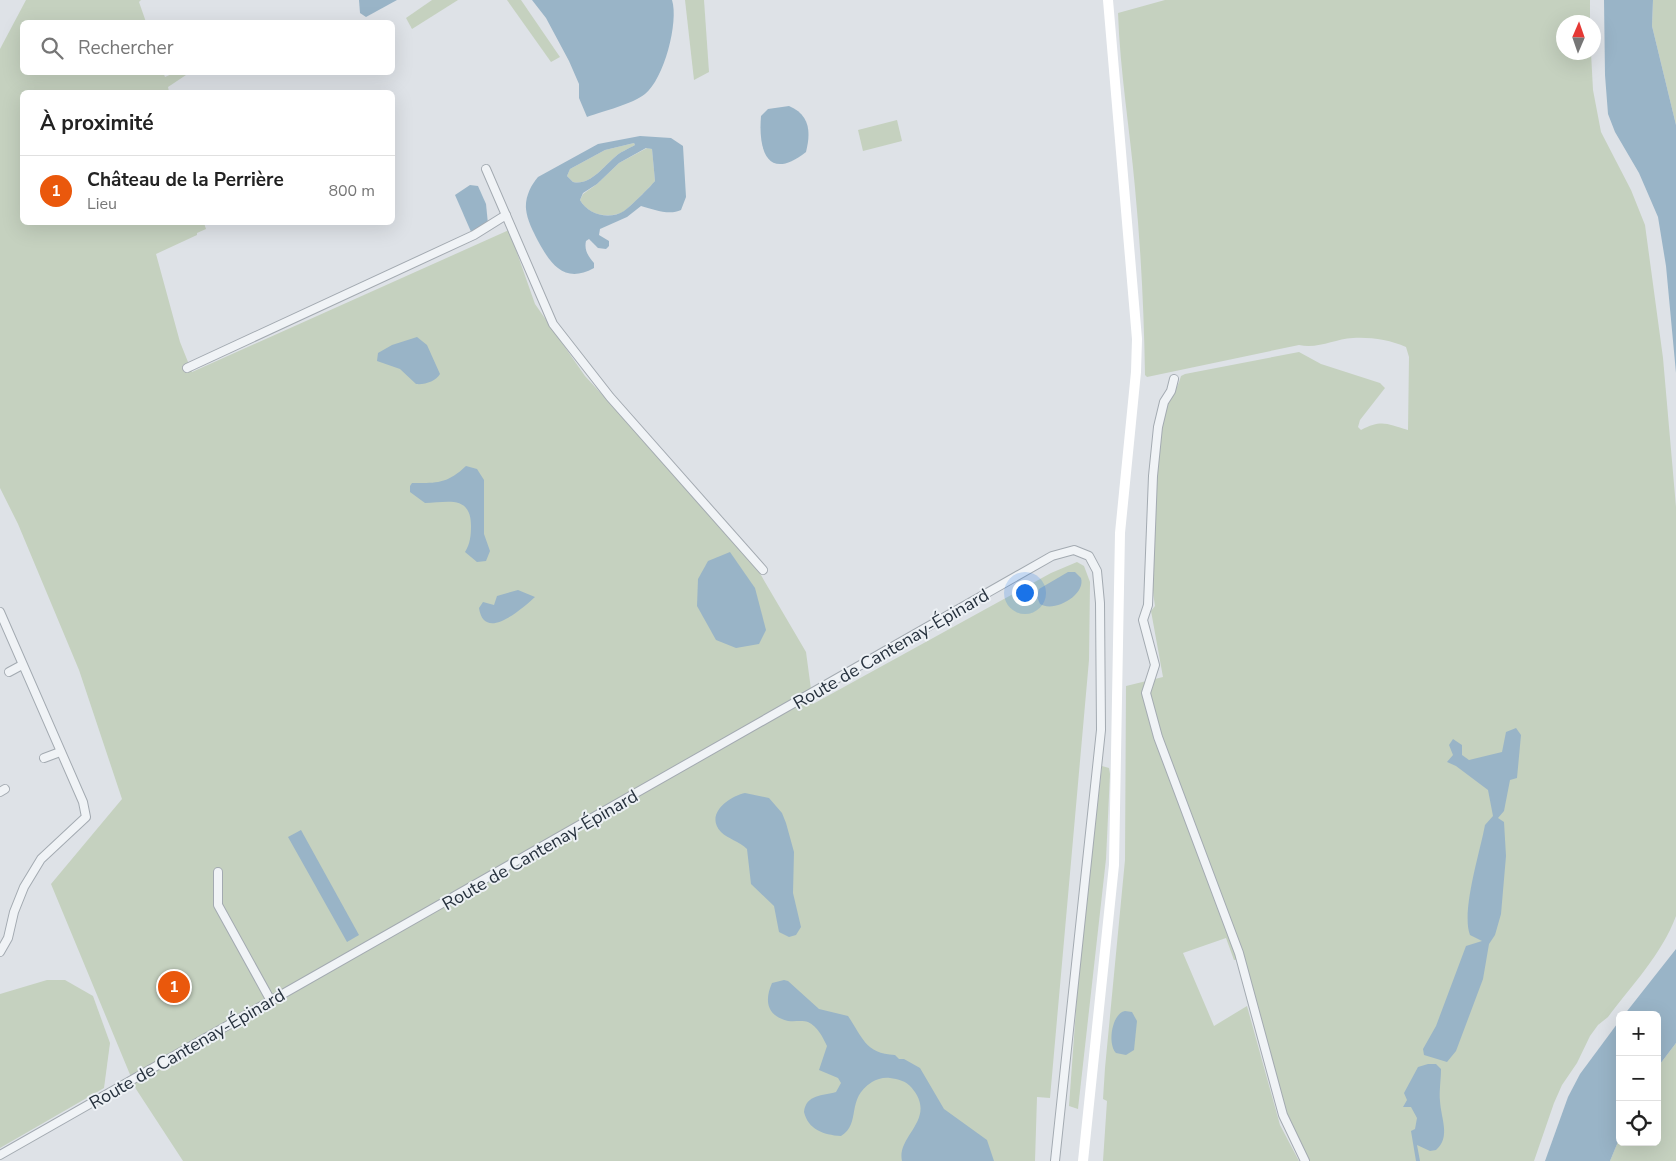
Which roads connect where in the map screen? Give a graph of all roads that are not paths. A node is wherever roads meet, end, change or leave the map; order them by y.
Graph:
1 (1108, 0) edge
2 (486, 168) dead end
3 (506, 215) junction
4 (186, 368) dead end
5 (1174, 379) dead end
6 (763, 570) dead end
7 (0, 612) edge
8 (22, 665) junction
9 (9, 672) dead end
10 (60, 752) junction
11 (44, 758) dead end
12 (218, 872) dead end
13 (0, 952) edge
14 (271, 1001) junction
15 (0, 1155) edge
16 (1055, 1161) edge
17 (1083, 1161) edge
18 (1305, 1161) edge

1 - 17 main road
2 - 3 street
3 - 4 street
3 - 6 street
5 - 18 street
7 - 8 street
8 - 9 street
8 - 10 street
10 - 11 street
10 - 13 street
12 - 14 street
14 - 15 street, Route de Cantenay-Épinard
14 - 16 street, Route de Cantenay-Épinard

